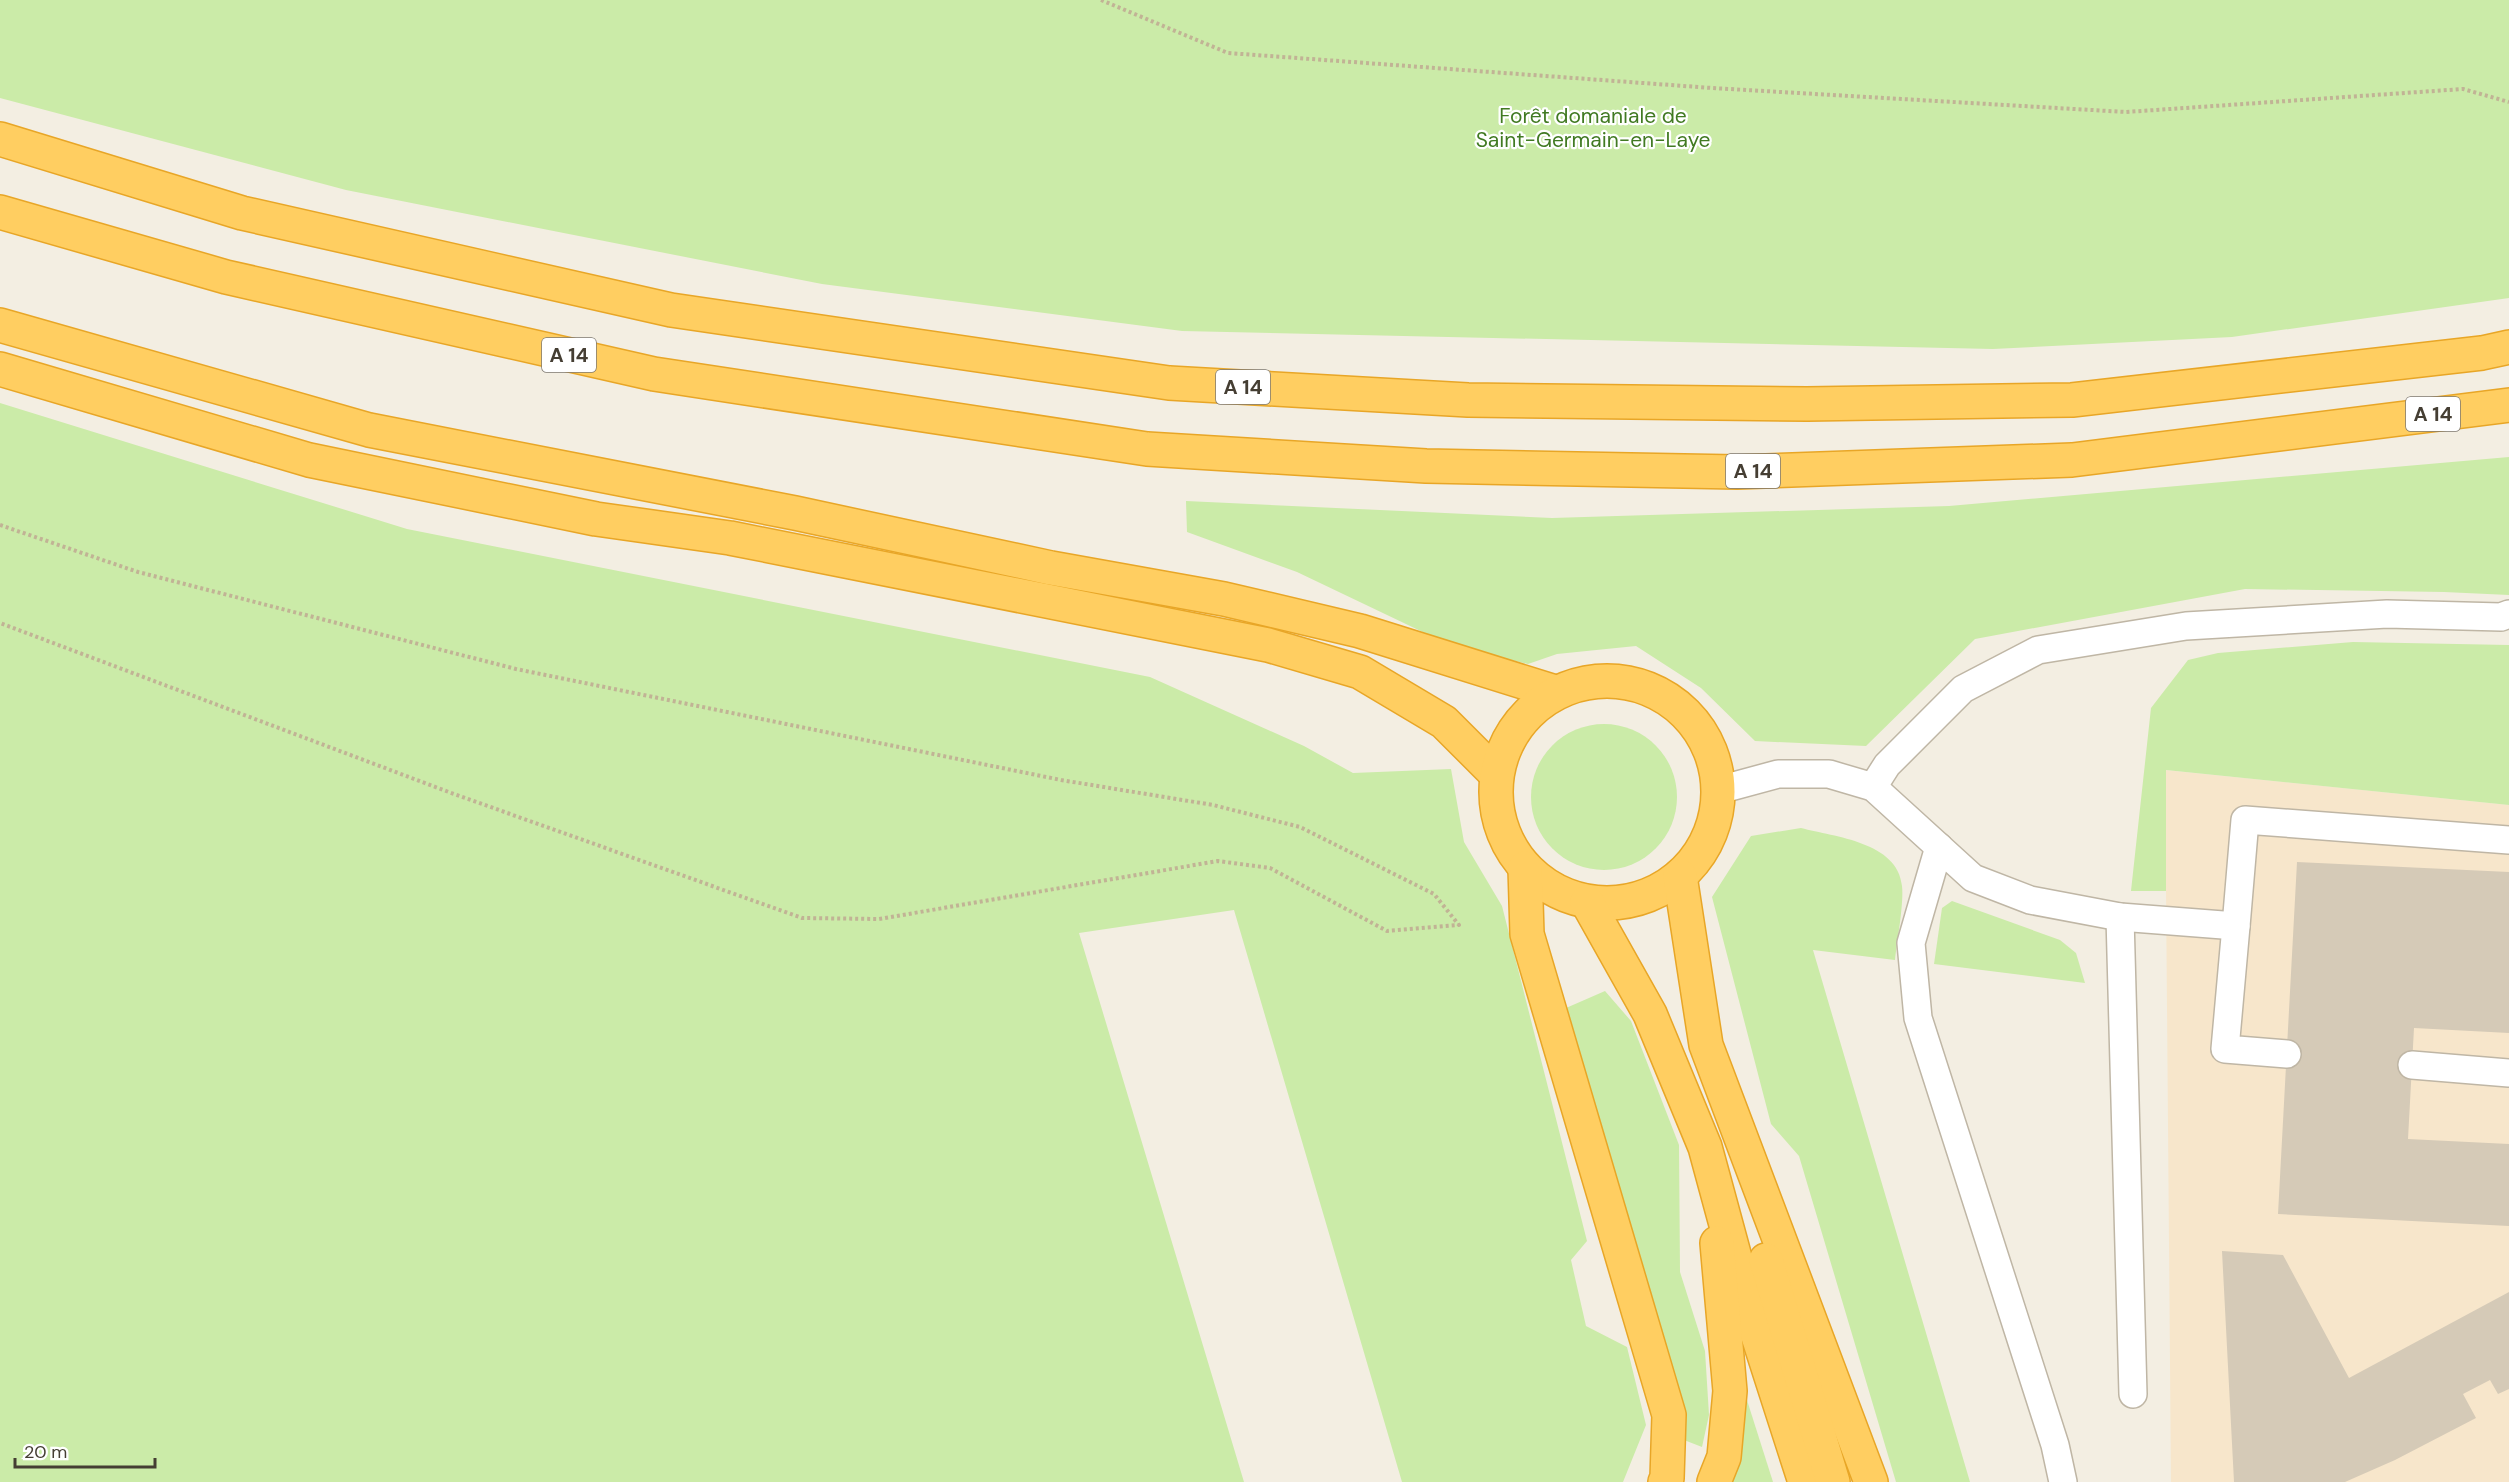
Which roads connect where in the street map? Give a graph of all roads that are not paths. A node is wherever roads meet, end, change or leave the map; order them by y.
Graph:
1 (0, 139) edge
2 (0, 212) edge
3 (0, 325) edge
4 (2509, 347) edge
5 (0, 369) edge
6 (2509, 405) edge
7 (2509, 614) edge
8 (1555, 692) junction
9 (1496, 774) junction
10 (1873, 787) junction
11 (1719, 789) junction
12 (2509, 840) edge
13 (1939, 847) junction
14 (1525, 868) junction
15 (1680, 876) junction
16 (1587, 902) junction
17 (2120, 917) junction
18 (2236, 926) junction
19 (1706, 1045) junction
20 (2287, 1054) dead end
21 (2412, 1065) dead end
22 (2509, 1073) edge
23 (1712, 1175) junction
24 (2133, 1394) dead end
25 (1665, 1482) edge
26 (1714, 1482) edge
27 (1805, 1482) edge
28 (1833, 1482) edge
29 (1871, 1482) edge
30 (2063, 1482) edge

1 - 4 highway, A 14
2 - 6 highway, A 14
3 - 8 highway
5 - 9 highway
7 - 10 lane
8 - 9 highway
8 - 11 highway
9 - 14 highway
10 - 11 lane
10 - 13 lane
11 - 15 highway
12 - 18 lane
13 - 17 lane
13 - 30 lane
14 - 16 highway
14 - 25 highway
15 - 16 highway
15 - 19 highway
16 - 23 highway
17 - 18 lane
17 - 24 lane
18 - 20 lane
19 - 28 highway
19 - 29 highway
21 - 22 lane
23 - 26 highway
23 - 27 highway

